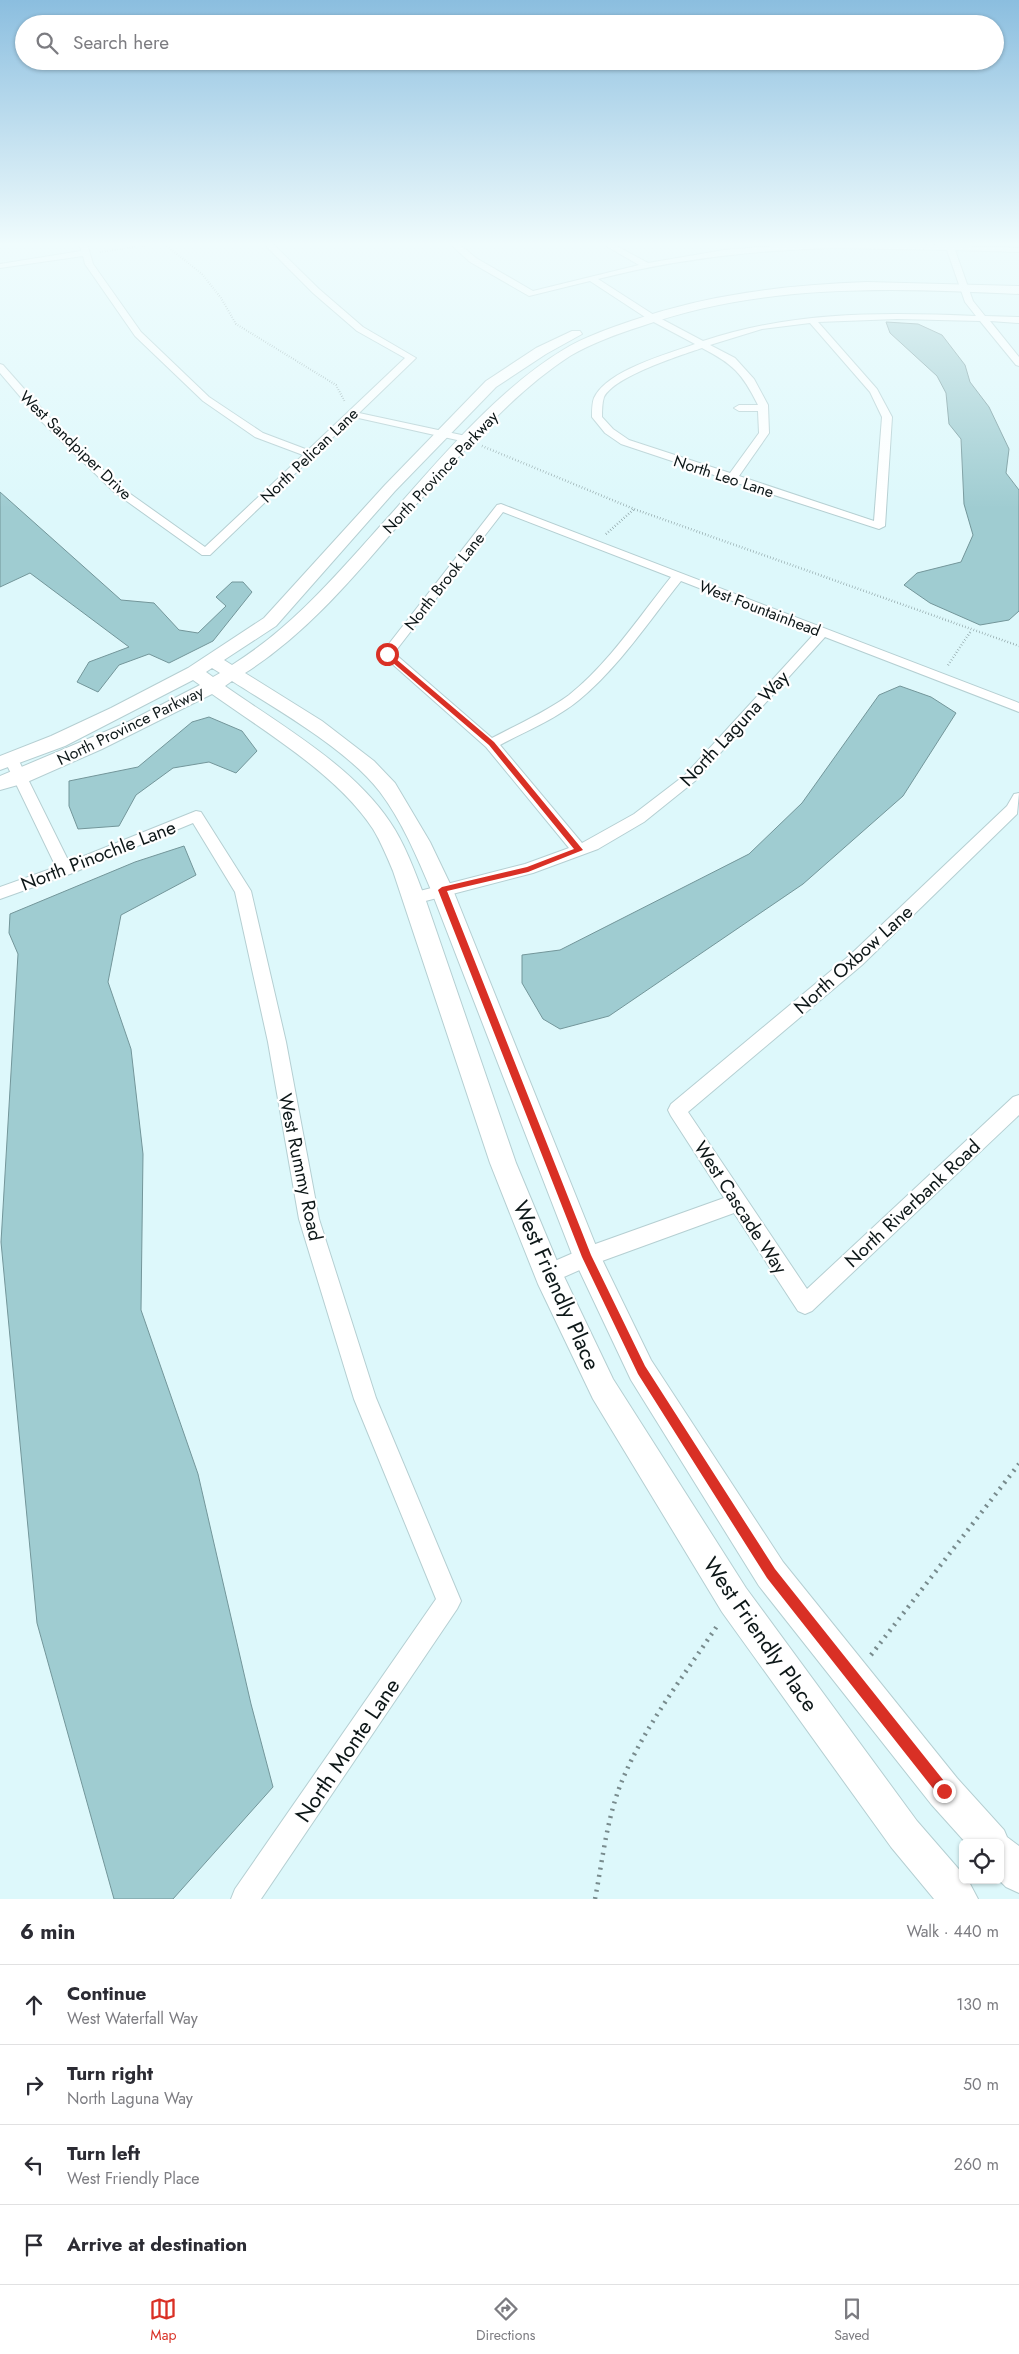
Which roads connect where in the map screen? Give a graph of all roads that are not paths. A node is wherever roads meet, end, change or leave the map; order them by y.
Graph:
1 (136, 332) edge
2 (365, 332) edge
3 (583, 332) edge
4 (609, 332) edge
5 (682, 332) edge
6 (746, 332) edge
7 (822, 332) edge
8 (993, 332) edge
9 (705, 343) junction
10 (1019, 363) edge
11 (0, 366) edge
12 (739, 408) dead end
13 (763, 408) junction
14 (352, 414) junction
15 (441, 435) junction
16 (466, 439) junction
17 (310, 454) junction
18 (731, 478) junction
19 (501, 507) joint
20 (206, 553) joint
21 (678, 577) junction
22 (823, 632) junction
23 (194, 672) joint
24 (219, 672) junction
25 (1019, 708) edge
26 (491, 744) junction
27 (5, 761) edge
28 (18, 778) junction
29 (0, 783) edge
30 (1019, 798) edge
31 (196, 816) joint
32 (579, 850) junction
33 (65, 870) junction
34 (442, 890) junction
35 (0, 893) edge
36 (414, 898) junction
37 (1019, 1103) edge
38 (677, 1110) joint
39 (738, 1202) junction
40 (587, 1257) junction
41 (548, 1274) junction
42 (805, 1304) joint
43 (449, 1601) joint
44 (986, 1839) edge
45 (1004, 1858) edge
46 (1019, 1874) edge
47 (245, 1899) edge
48 (959, 1899) edge

1 - 17 street
2 - 14 street, North Pelican Lane
3 - 15 street, North Province Parkway
4 - 16 street, North Province Parkway
5 - 9 street
6 - 9 street
7 - 18 street, North Leo Lane
8 - 10 street
9 - 13 street
9 - 18 street, North Leo Lane
11 - 20 street, West Sandpiper Drive
12 - 13 street
13 - 18 street
14 - 15 street
14 - 17 street, North Pelican Lane
15 - 16 street
15 - 24 street, North Province Parkway
16 - 24 street, North Province Parkway
17 - 20 street, North Pelican Lane
19 - 21 street, West Fountainhead
19 - 26 street, North Brook Lane
21 - 22 street, West Fountainhead
21 - 26 street
22 - 25 street, West Fountainhead
22 - 32 street, North Laguna Way
23 - 24 street, West Friendly Place
23 - 27 street, North Province Parkway
24 - 28 street, North Province Parkway
24 - 34 street, West Friendly Place
24 - 36 street, West Friendly Place
26 - 32 street
27 - 28 street
28 - 29 street, North Province Parkway
28 - 33 street
30 - 38 street, North Oxbow Lane
31 - 33 street, North Pinochle Lane
31 - 43 street, West Rummy Road
32 - 34 street, North Laguna Way
33 - 35 street, North Pinochle Lane
34 - 36 street, North Laguna Way
34 - 40 street, West Friendly Place
36 - 41 street, West Friendly Place
37 - 42 street, North Riverbank Road
38 - 39 street, West Cascade Way
39 - 40 street
39 - 42 street, West Cascade Way
40 - 41 street
40 - 44 street, West Friendly Place
41 - 48 street, West Friendly Place
43 - 47 street, North Monte Lane
45 - 46 street

